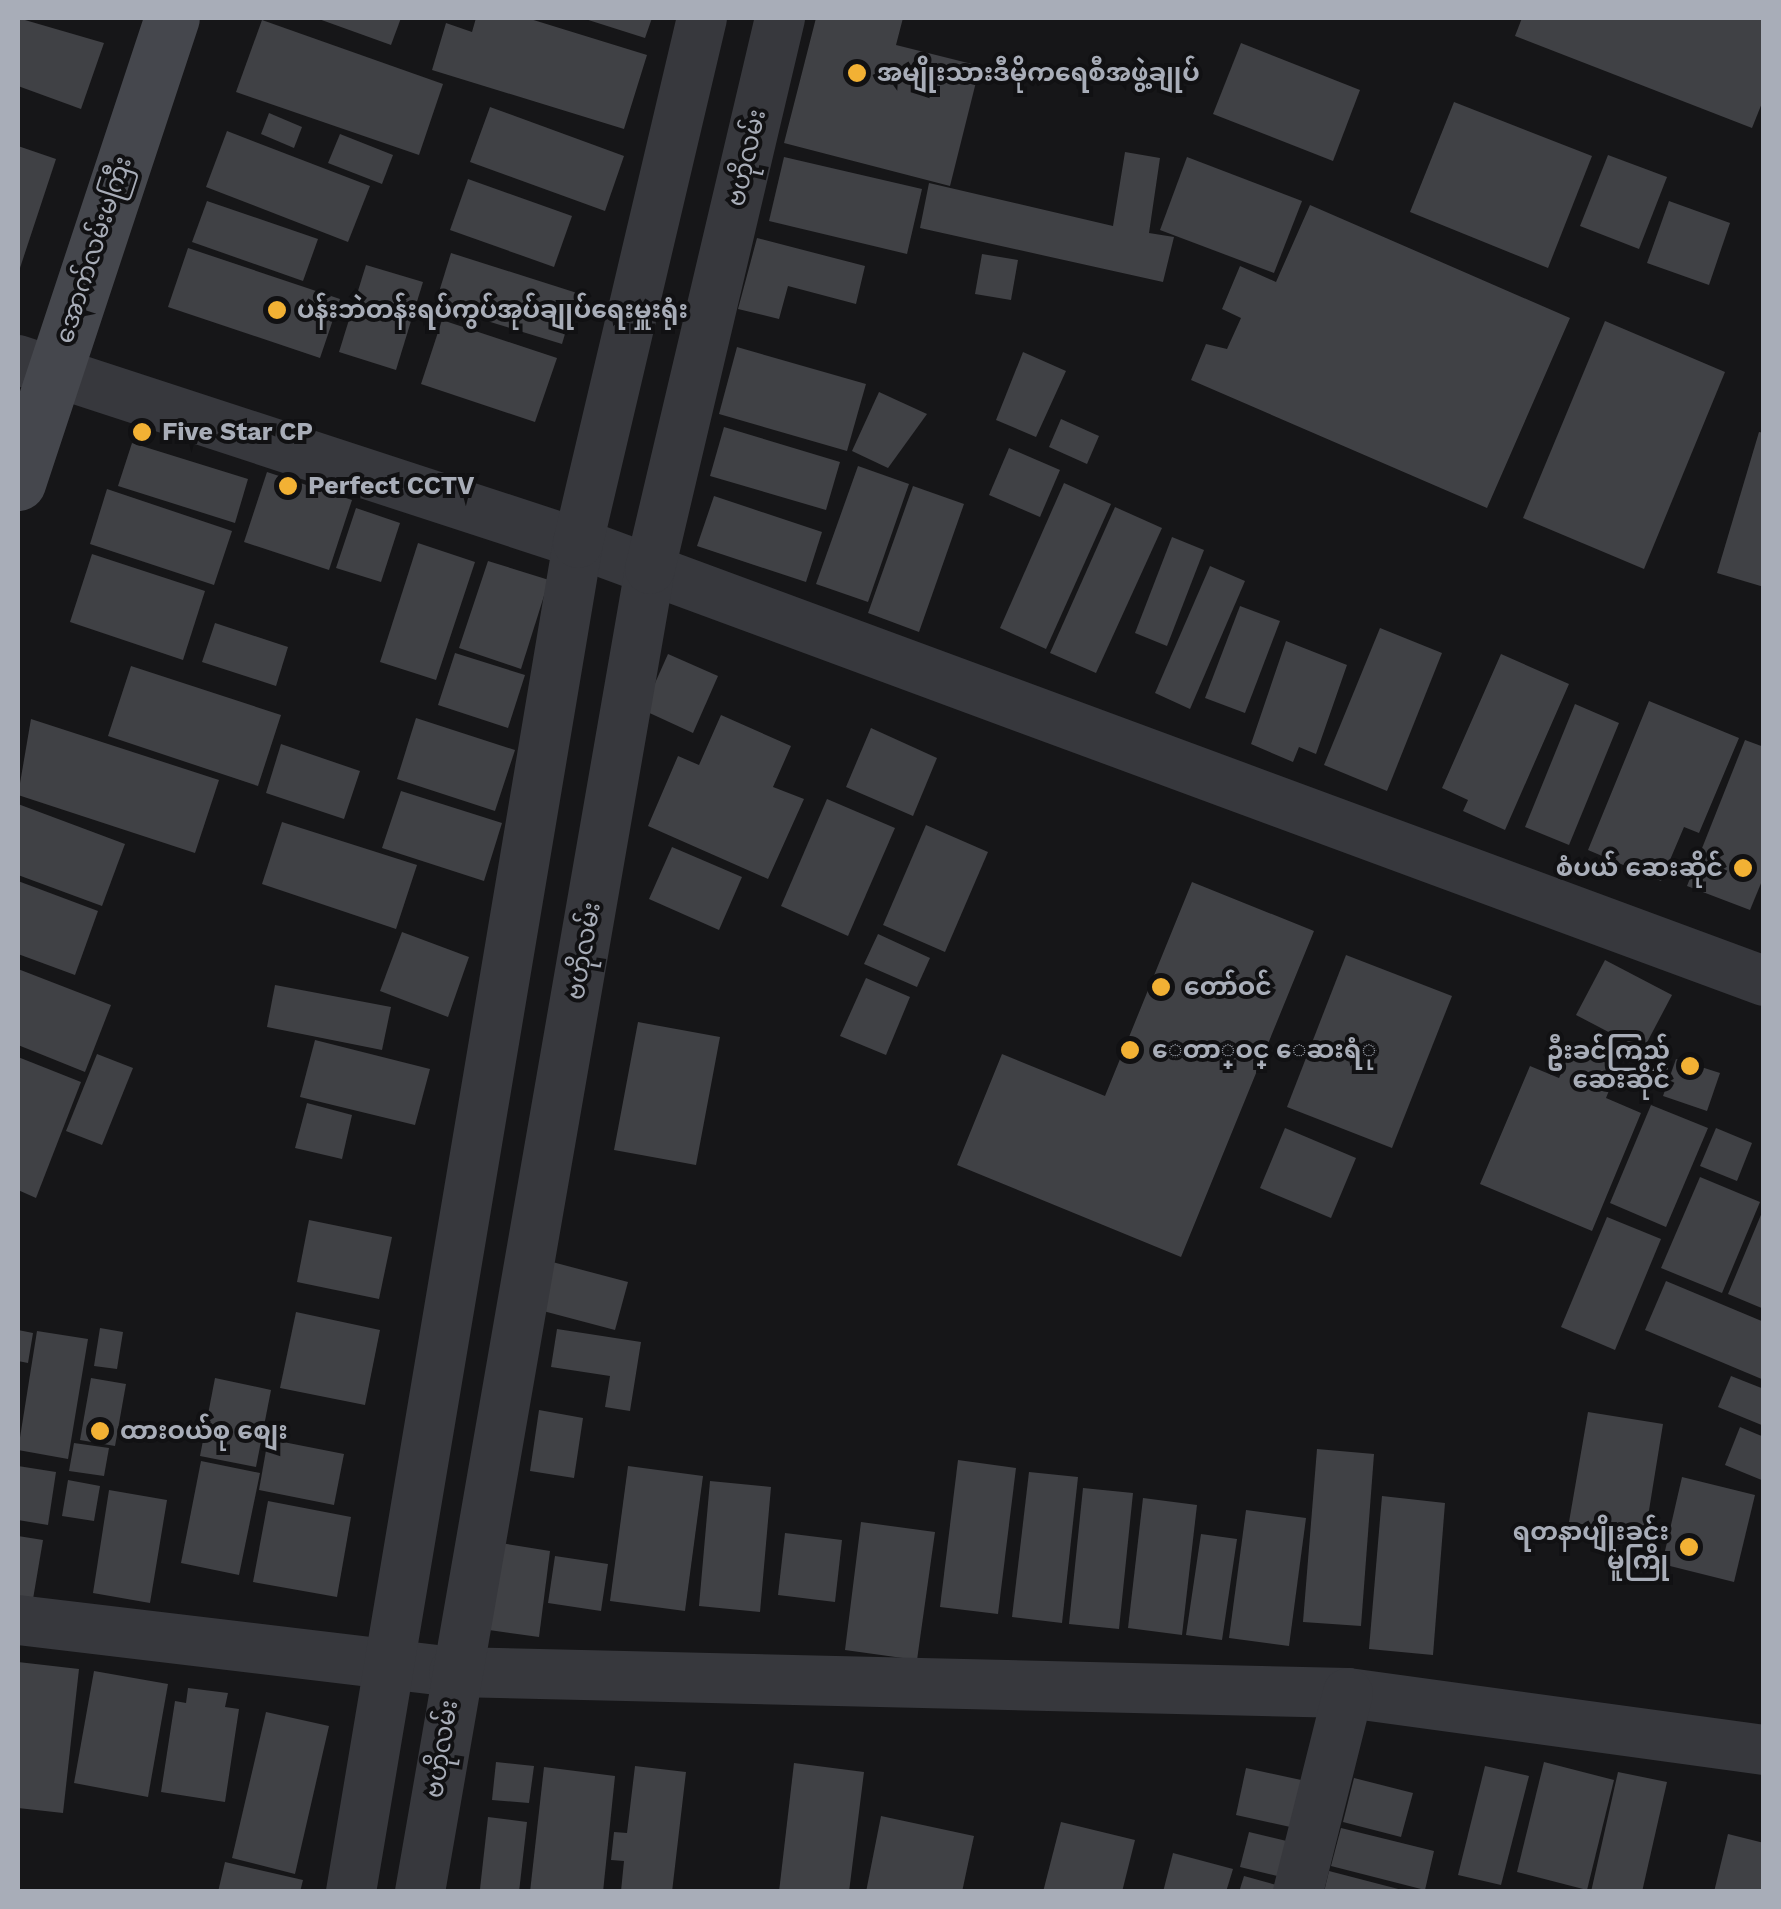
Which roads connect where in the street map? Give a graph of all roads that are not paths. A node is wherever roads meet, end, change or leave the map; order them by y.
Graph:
1 (172, 18) edge
2 (702, 18) edge
3 (780, 18) edge
4 (36, 366) edge
5 (18, 483) edge
6 (578, 542) junction
7 (650, 569) junction
8 (1764, 981) edge
9 (18, 1620) edge
10 (391, 1663) junction
11 (454, 1672) junction
12 (1348, 1693) junction
13 (1764, 1750) edge
14 (351, 1892) edge
15 (420, 1892) edge
16 (1298, 1892) edge

1 - 4 main road, အောက်လမ်းမကြီး
2 - 6 street
3 - 7 street, ဗဟိုလမ်း
4 - 5 main road, အောက်လမ်းမကြီး
4 - 6 street
6 - 7 street
6 - 10 street
7 - 8 street
7 - 11 street, ဗဟိုလမ်း
9 - 10 street
10 - 11 street
10 - 14 street
11 - 12 street
11 - 15 street, ဗဟိုလမ်း
12 - 13 street
12 - 16 street

